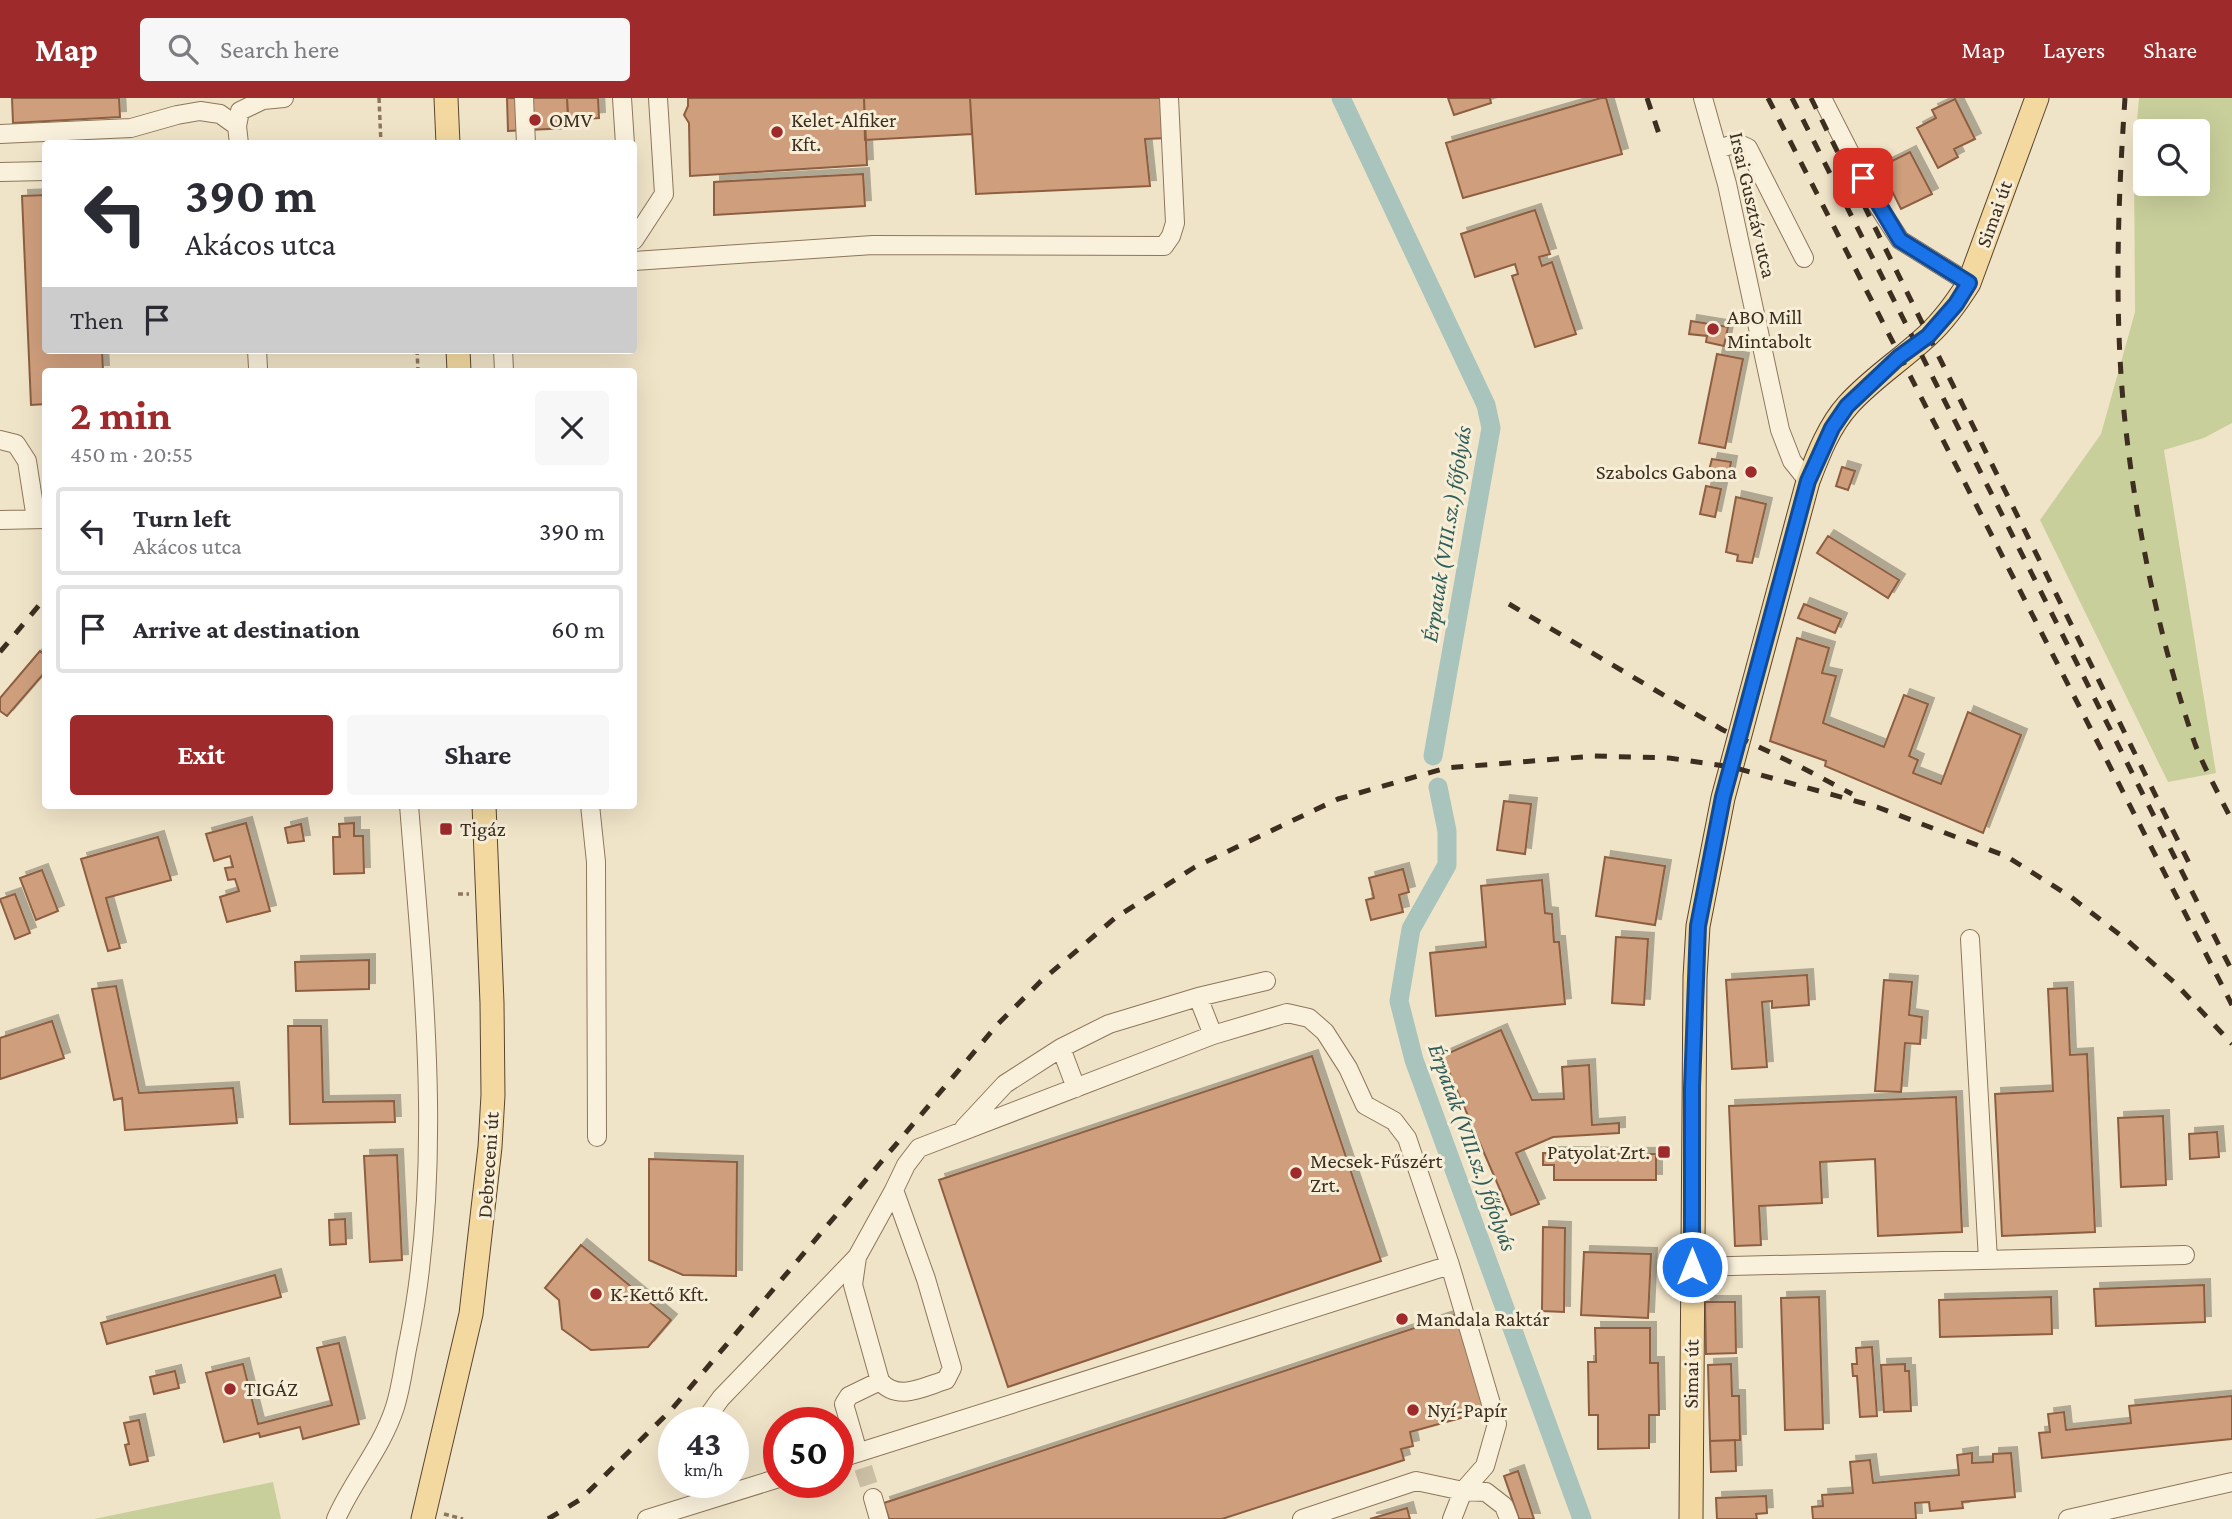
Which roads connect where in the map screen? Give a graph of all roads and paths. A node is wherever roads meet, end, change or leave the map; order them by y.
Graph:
1 (284, 98) edge
2 (379, 98) edge
3 (446, 98) edge
4 (524, 98) edge
5 (622, 98) edge
6 (658, 98) edge
7 (1169, 98) edge
8 (1703, 98) edge
9 (1822, 98) edge
10 (2037, 98) edge
11 (0, 134) edge
12 (238, 135) edge
13 (381, 140) edge
14 (448, 140) edge
15 (526, 140) edge
16 (625, 140) edge
17 (1718, 149) junction
18 (42, 171) edge
19 (0, 172) edge
20 (637, 235) edge
21 (1804, 258) dead end
22 (637, 261) edge
23 (1969, 283) junction
24 (0, 440) edge
25 (1808, 481) junction
26 (41, 519) edge
27 (0, 520) edge
28 (409, 809) edge
29 (484, 809) edge
30 (590, 809) edge
31 (1970, 939) dead end
32 (1266, 981) dead end
33 (1198, 997) junction
34 (1213, 1035) junction
35 (1061, 1048) junction
36 (1076, 1088) junction
37 (960, 1133) junction
38 (597, 1137) dead end
39 (894, 1190) junction
40 (2185, 1255) dead end
41 (857, 1257) junction
42 (1988, 1260) junction
43 (1450, 1265) junction
44 (1692, 1267) junction
45 (880, 1381) junction
46 (715, 1407) edge
47 (855, 1442) tunnel mouth
48 (854, 1454) edge
49 (2232, 1482) edge
50 (1463, 1491) junction
51 (718, 1498) edge
52 (873, 1498) tunnel mouth
53 (685, 1513) edge
54 (336, 1519) edge
55 (423, 1519) edge
56 (647, 1519) edge
57 (879, 1519) edge
58 (1302, 1519) edge
59 (1452, 1519) edge
60 (1509, 1519) edge
61 (1690, 1519) edge
62 (2068, 1519) edge

1 - 12 street
2 - 13 path
3 - 14 main road
4 - 15 street
5 - 16 street
6 - 20 street
7 - 22 street
8 - 17 street, Irsai Gusztáv utca
9 - 23 street
10 - 23 main road, Simai út
11 - 12 street
17 - 21 street
17 - 25 street, Irsai Gusztáv utca
18 - 19 street
23 - 25 main road, Simai út
24 - 26 street
25 - 44 main road, Simai út
26 - 27 street
28 - 54 street
29 - 55 main road, Debreceni út
30 - 38 street
31 - 42 street
32 - 33 street
33 - 34 street
33 - 35 street
34 - 36 street
34 - 43 street
35 - 36 street
35 - 37 street
36 - 37 street
37 - 39 street
39 - 41 street
39 - 45 street
40 - 42 street
41 - 45 street
41 - 46 street
42 - 44 street
43 - 48 street
43 - 50 street
44 - 61 main road, Simai út
45 - 47 street
49 - 62 street
50 - 58 street
50 - 59 street
50 - 60 street
51 - 53 street
52 - 57 street
53 - 56 street

